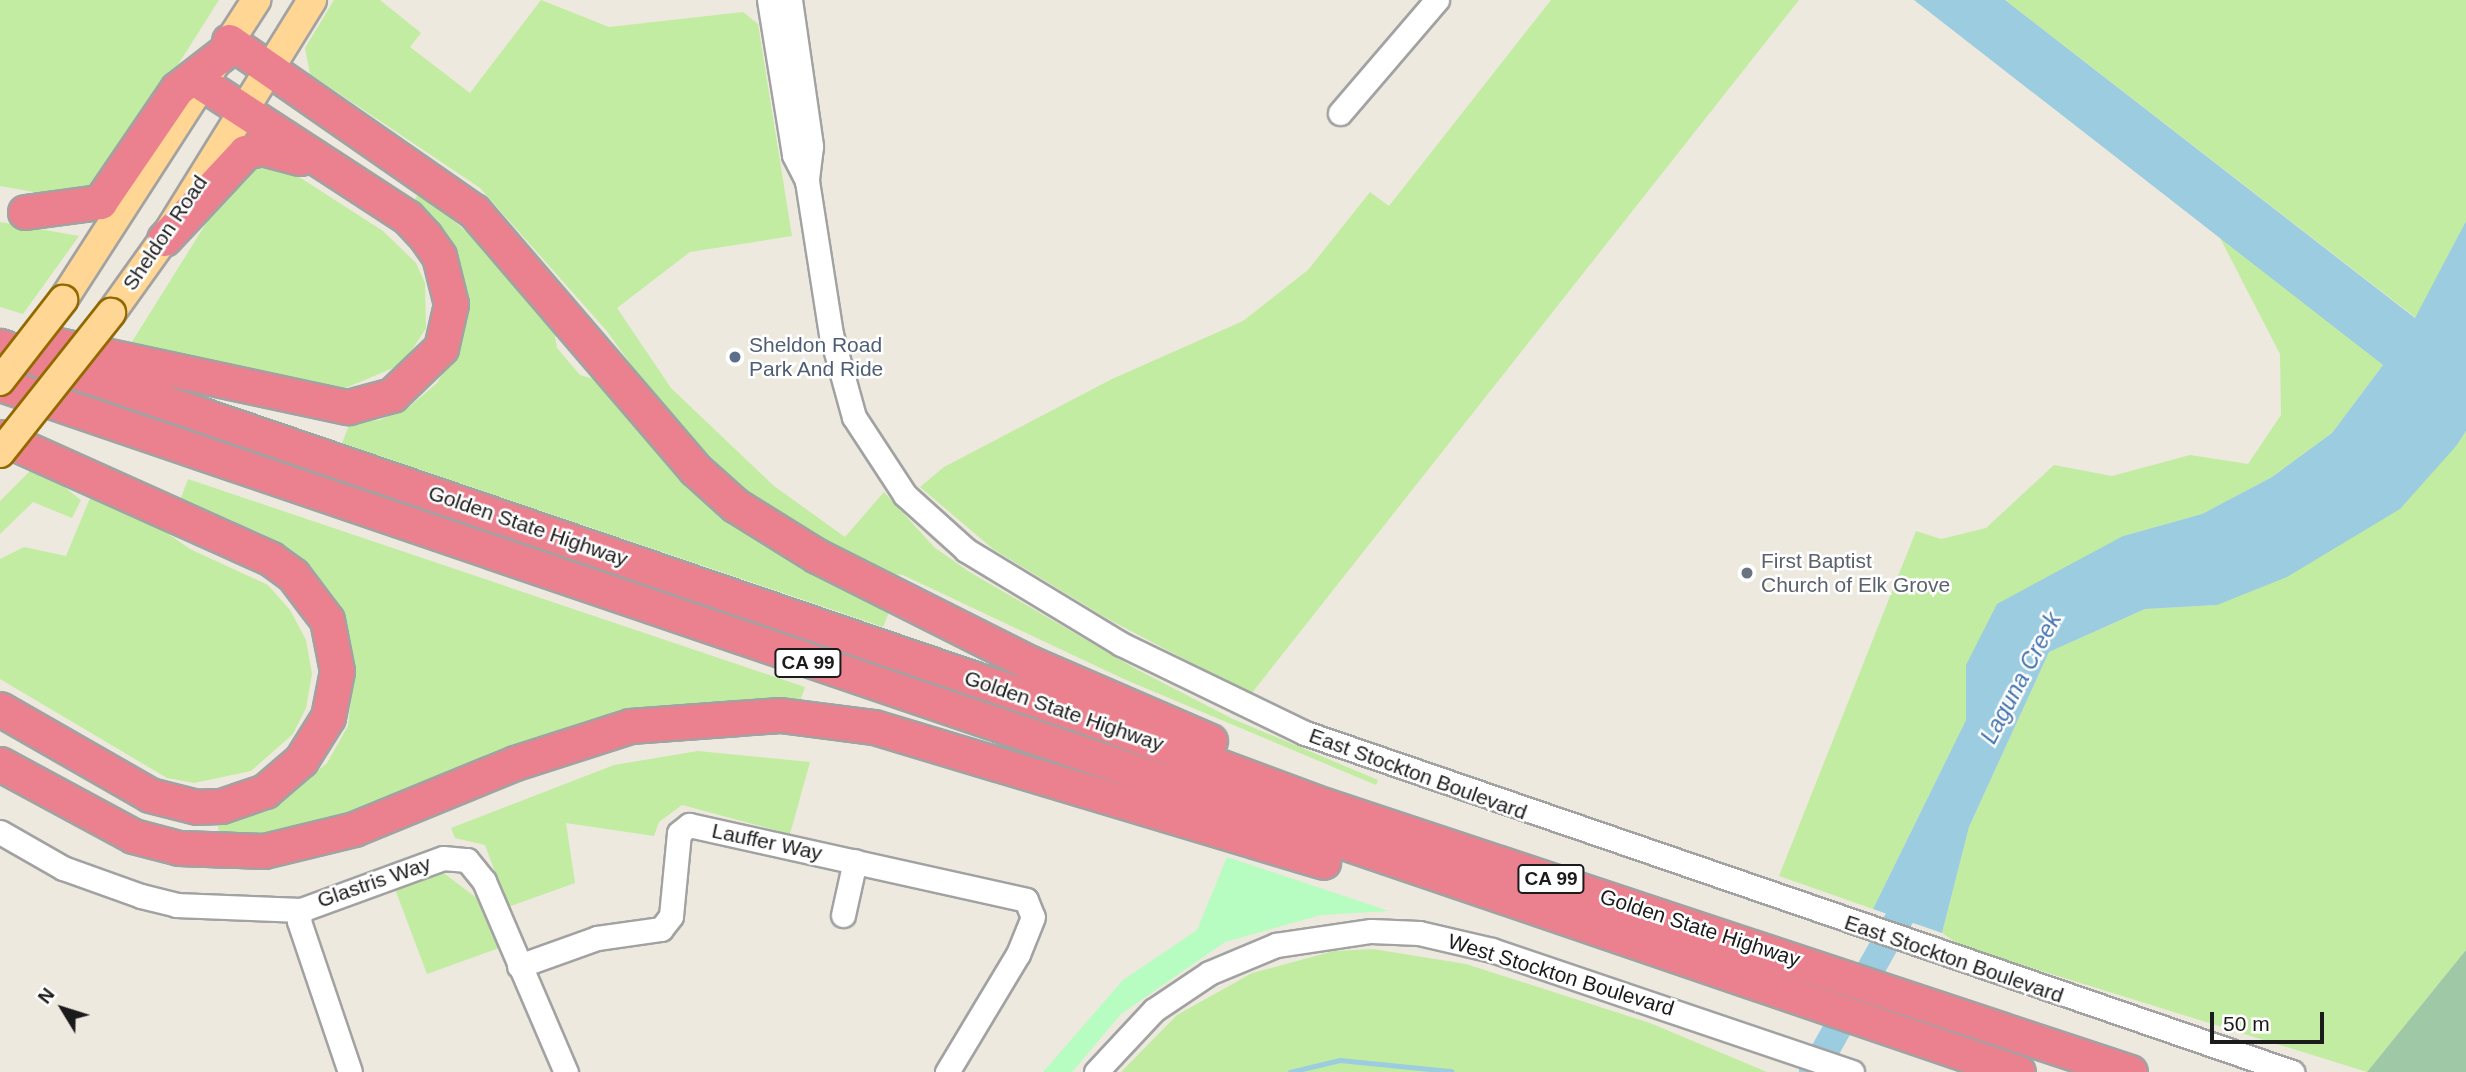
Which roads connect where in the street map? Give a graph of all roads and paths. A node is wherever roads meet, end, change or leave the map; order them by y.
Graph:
1 (256, 0) edge
2 (312, 0) edge
3 (769, 0) edge
4 (790, 0) edge
5 (1437, 0) edge
6 (225, 48) junction
7 (268, 72) junction
8 (203, 84) junction
9 (243, 113) junction
10 (1340, 113) dead end
11 (326, 166) junction
12 (807, 181) junction
13 (12, 210) edge
14 (122, 211) junction
15 (164, 239) junction
16 (0, 333) edge
17 (0, 346) edge
18 (0, 383) edge
19 (0, 437) edge
20 (0, 453) edge
21 (0, 709) edge
22 (0, 764) edge
23 (1324, 805) junction
24 (0, 832) edge
25 (855, 861) junction
26 (302, 910) junction
27 (843, 915) dead end
28 (1617, 938) junction
29 (519, 967) junction
30 (350, 1072) edge
31 (566, 1072) edge
32 (947, 1072) edge
33 (1096, 1072) edge
34 (1852, 1072) edge
35 (2018, 1072) edge
36 (2130, 1072) edge
37 (2292, 1072) edge

1 - 6 main road
2 - 7 main road, Sheldon Road
3 - 12 street, East Stockton Boulevard
4 - 12 street, East Stockton Boulevard
5 - 10 street
6 - 7 highway
6 - 8 main road
6 - 13 highway
7 - 9 main road, Sheldon Road
7 - 23 highway
8 - 9 highway
8 - 14 main road
9 - 11 highway
9 - 15 main road, Sheldon Road
11 - 15 highway
11 - 16 highway
12 - 37 street, East Stockton Boulevard
13 - 14 highway
14 - 18 main road, bridge
15 - 20 main road, Sheldon Road, bridge
17 - 23 highway, Golden State Highway / CA 99
18 - 28 highway, Golden State Highway / CA 99
19 - 21 highway
22 - 28 highway
23 - 36 highway, Golden State Highway / CA 99
24 - 26 street
25 - 27 street
25 - 29 street, Lauffer Way
25 - 32 street, Lauffer Way
26 - 29 street, Glastris Way
26 - 30 street, Glastris Way
28 - 35 highway, Golden State Highway / CA 99
29 - 31 street, Glastris Way
33 - 34 street, West Stockton Boulevard

